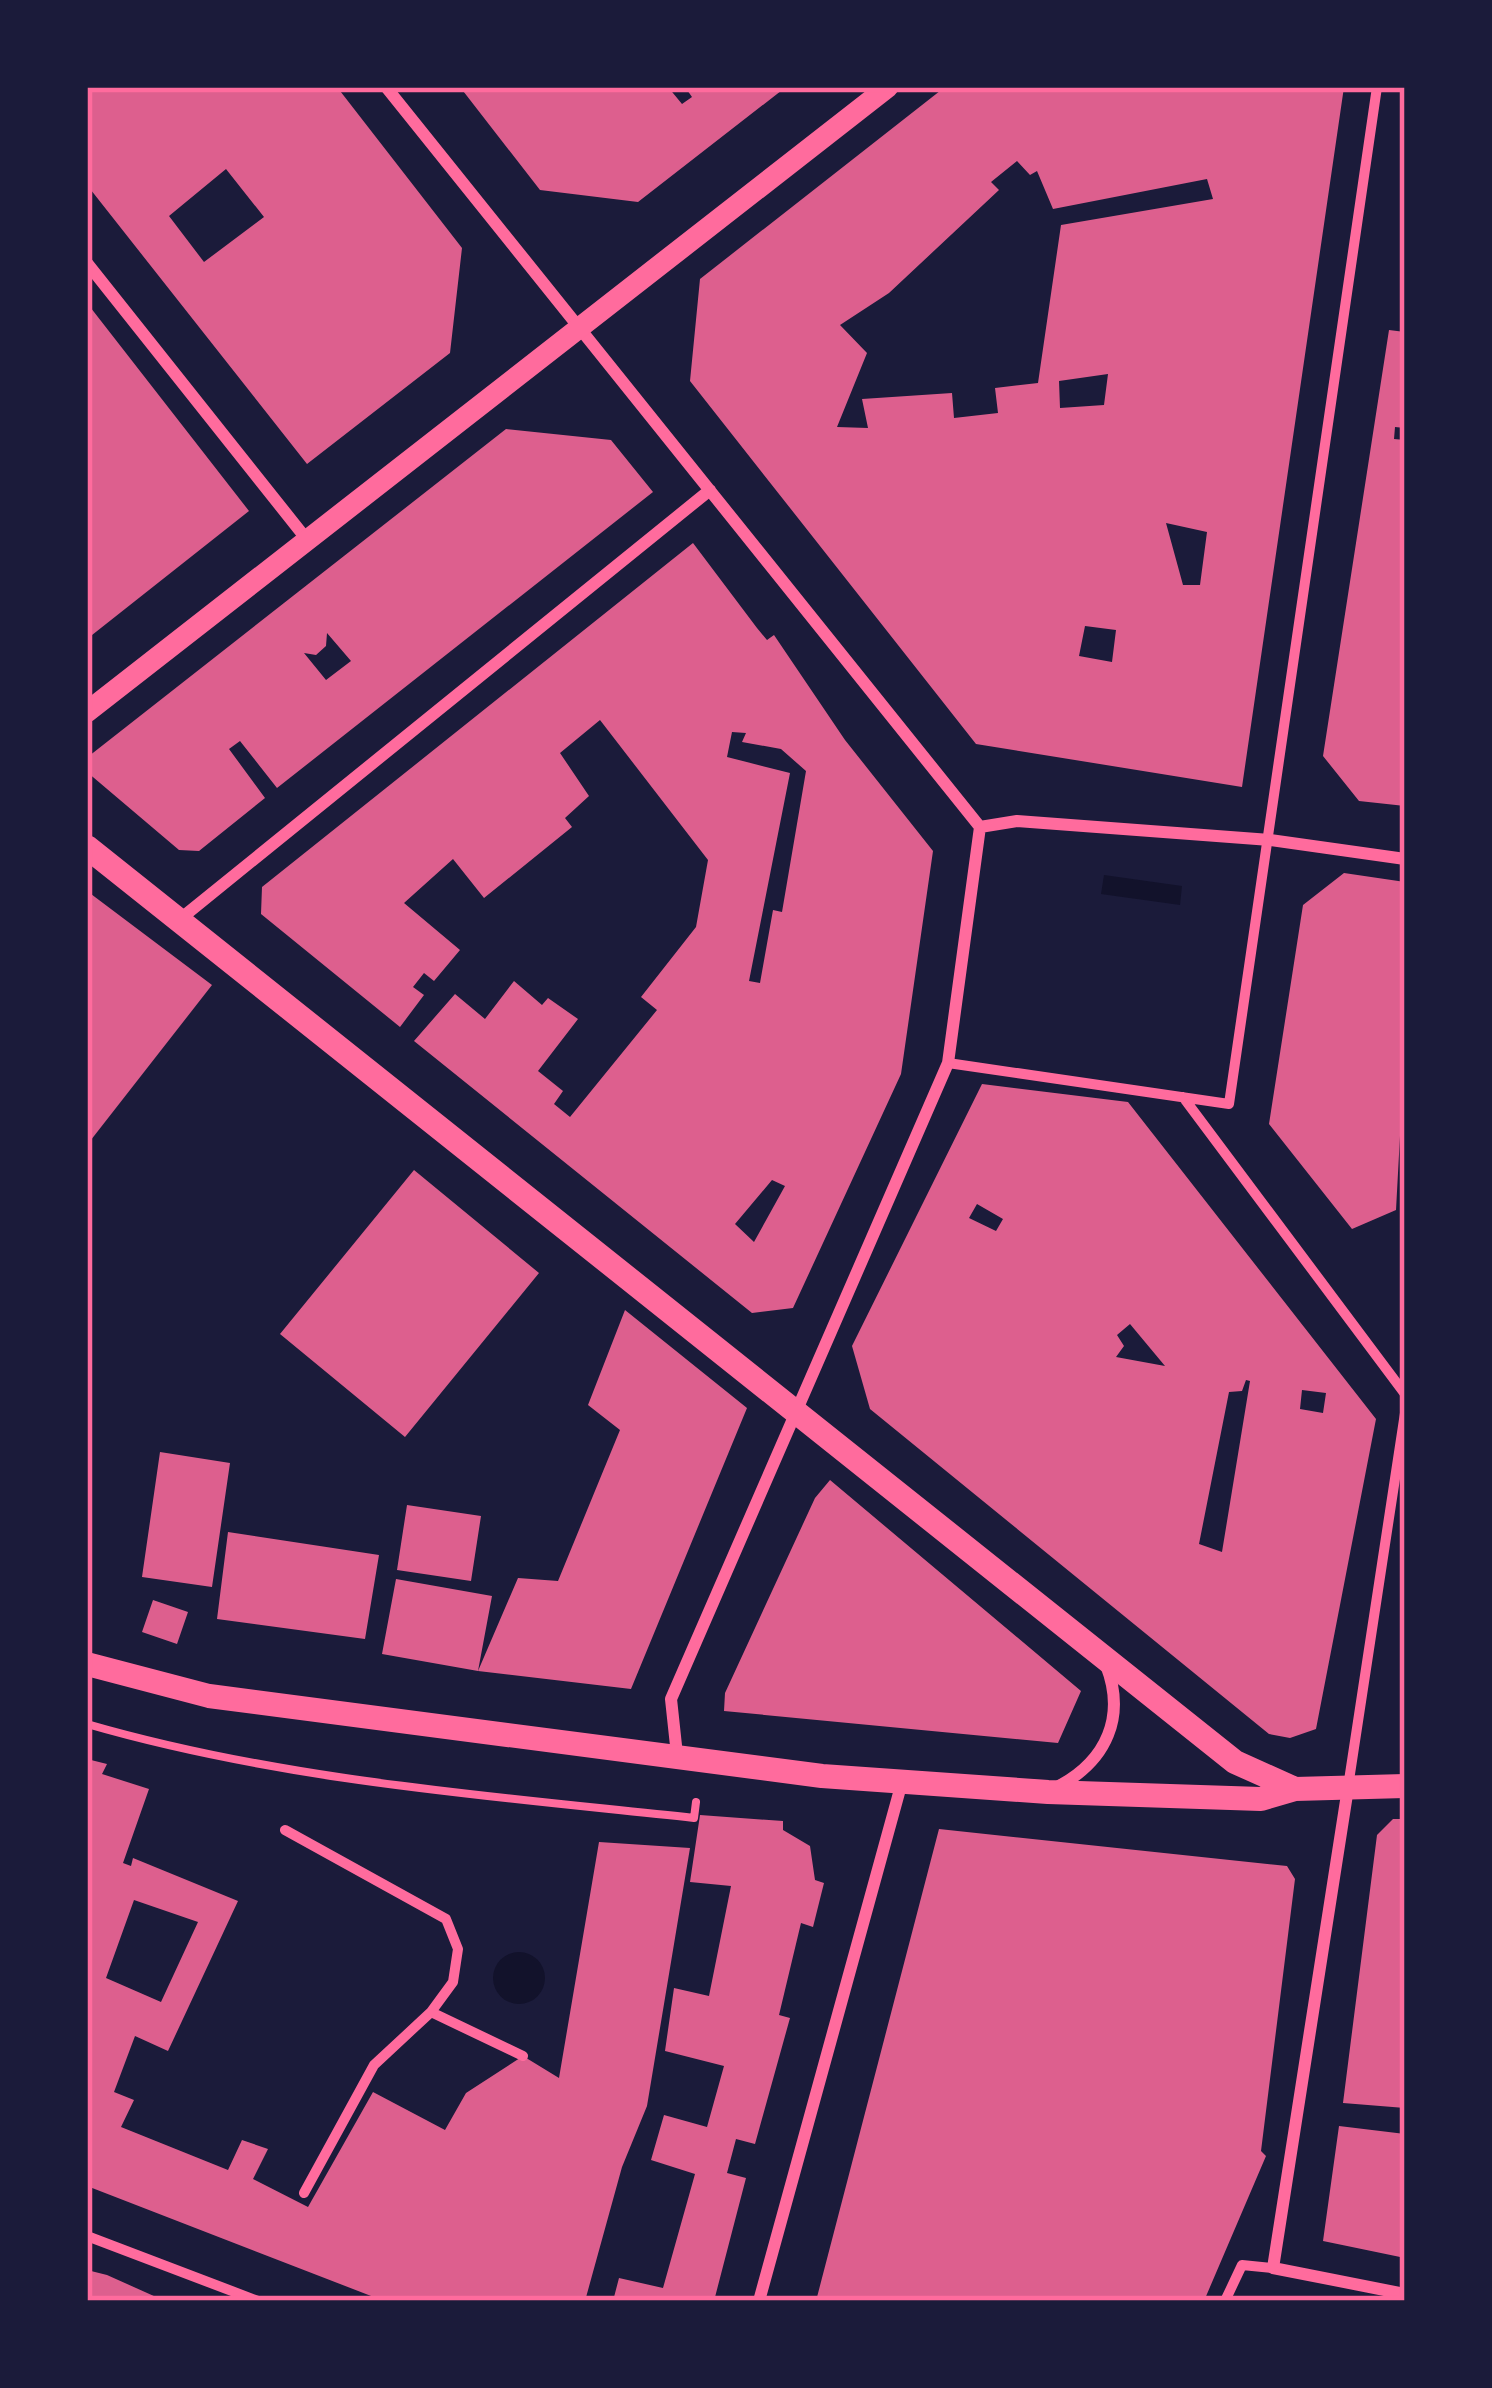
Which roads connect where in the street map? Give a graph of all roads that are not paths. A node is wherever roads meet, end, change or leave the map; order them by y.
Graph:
1 (386, 87) edge
2 (888, 87) edge
3 (1377, 87) edge
4 (87, 263) edge
5 (580, 329) junction
6 (710, 490) junction
7 (308, 542) junction
8 (87, 712) edge
9 (980, 826) junction
10 (1270, 840) junction
11 (87, 848) edge
12 (1405, 859) edge
13 (178, 921) junction
14 (948, 1064) junction
15 (1184, 1097) junction
16 (1405, 1394) edge
17 (795, 1410) junction
18 (1405, 1414) edge
19 (1402, 1450) edge
20 (1104, 1660) junction
21 (87, 1664) edge
22 (677, 1755) junction
23 (902, 1782) junction
24 (1405, 1786) edge
25 (1348, 1787) junction
26 (1295, 1789) junction
27 (1048, 1792) junction
28 (285, 1830) dead end
29 (431, 2012) junction
30 (524, 2056) dead end
31 (304, 2193) dead end
32 (87, 2236) edge
33 (1273, 2269) junction
34 (1405, 2294) edge
35 (257, 2301) edge
36 (758, 2301) edge
37 (1225, 2301) edge

1 - 5 street
2 - 5 street
3 - 10 street
4 - 7 street
5 - 6 street
5 - 7 street
6 - 9 street
6 - 13 street
7 - 8 street
9 - 10 street
9 - 14 street
10 - 12 street
10 - 15 street
11 - 13 main road
13 - 17 main road
14 - 15 street
14 - 17 street
15 - 16 street
17 - 20 main road
17 - 22 street
18 - 19 street
19 - 25 street
20 - 26 main road
20 - 27 street
21 - 22 main road
22 - 23 main road
23 - 27 main road
23 - 36 street
24 - 25 main road
25 - 26 main road
25 - 33 street
26 - 27 main road
28 - 29 street
29 - 30 street
29 - 31 street
32 - 35 street
33 - 34 street
33 - 37 street

